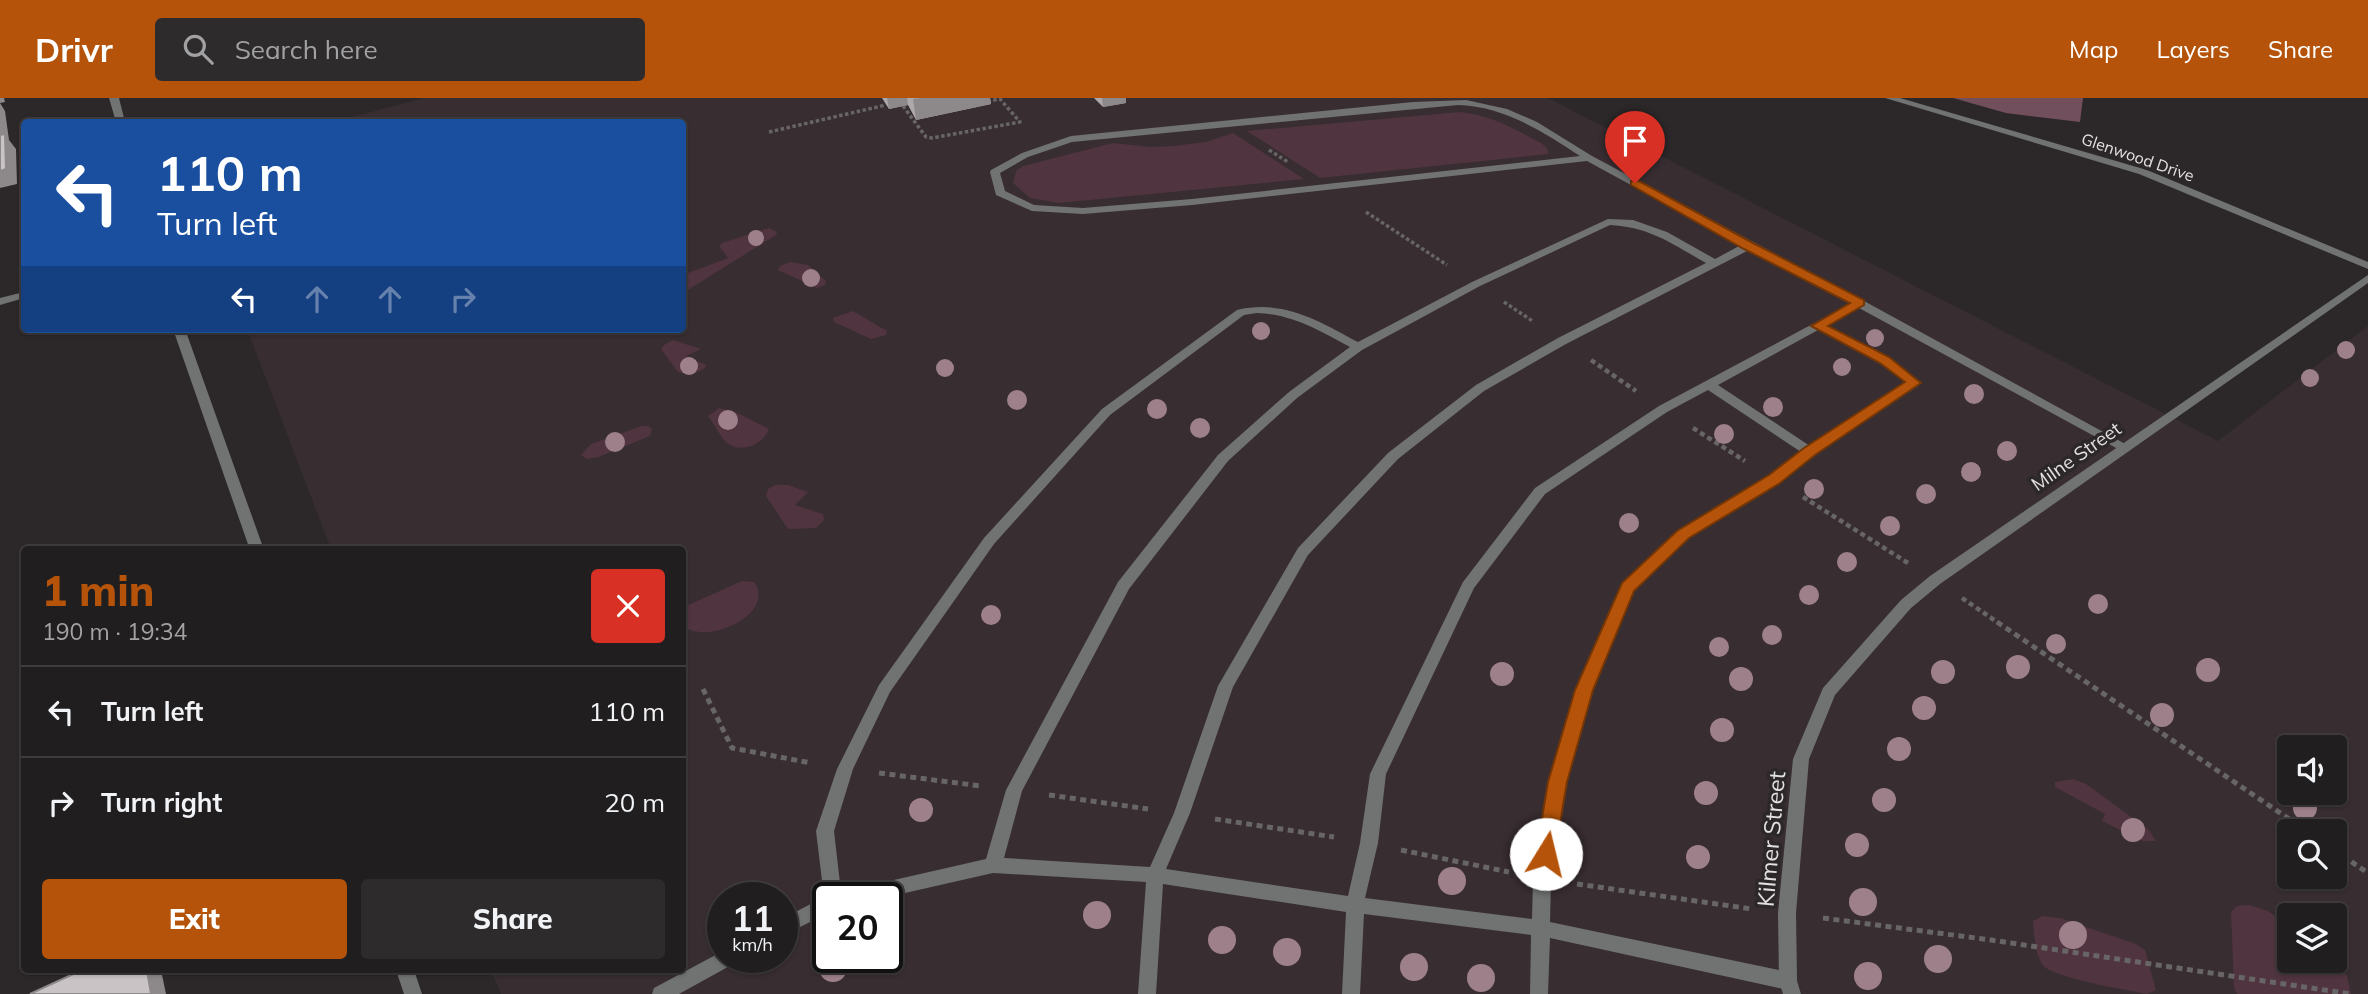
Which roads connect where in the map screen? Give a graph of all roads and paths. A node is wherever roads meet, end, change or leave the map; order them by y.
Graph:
1 (114, 98) edge
2 (1890, 98) edge
3 (989, 102) dead end
4 (886, 105) dead end
5 (903, 106) dead end
6 (120, 119) edge
7 (769, 132) dead end
8 (1589, 158) junction
9 (1748, 246) junction
10 (1716, 264) junction
11 (2368, 266) edge
12 (2368, 278) edge
13 (21, 296) edge
14 (0, 302) edge
15 (1860, 303) junction
16 (1818, 326) junction
17 (180, 333) edge
18 (1358, 347) junction
19 (1710, 385) junction
20 (2123, 446) junction
21 (1810, 452) junction
22 (256, 546) edge
23 (1828, 692) joint
24 (2347, 859) edge
25 (993, 865) junction
26 (2368, 873) edge
27 (1155, 875) junction
28 (831, 882) edge
29 (903, 885) edge
30 (1355, 905) junction
31 (1828, 919) dead end
32 (1540, 928) junction
33 (707, 969) edge
34 (406, 973) edge
35 (1790, 987) edge
36 (413, 994) edge
37 (661, 994) edge
38 (1147, 994) edge
39 (1352, 994) edge
40 (1539, 994) edge
41 (2351, 994) edge

1 - 6 street
2 - 11 street, Glenwood Drive
3 - 5 path
4 - 7 path
8 - 8 street
8 - 9 street
9 - 10 street
9 - 15 street
10 - 18 street
10 - 27 street
12 - 20 street, Milne Street
13 - 14 street
15 - 16 street
15 - 20 street
16 - 19 street
16 - 21 street
17 - 22 street
18 - 25 street
18 - 28 street
19 - 21 street
19 - 30 street
20 - 23 street, Milne Street
21 - 32 street
23 - 35 street, Kilmer Street
24 - 26 path
25 - 27 street
25 - 29 street
27 - 30 street
27 - 38 street
30 - 32 street
30 - 39 street
31 - 41 path
32 - 35 street
32 - 40 street
33 - 37 street
34 - 36 street

